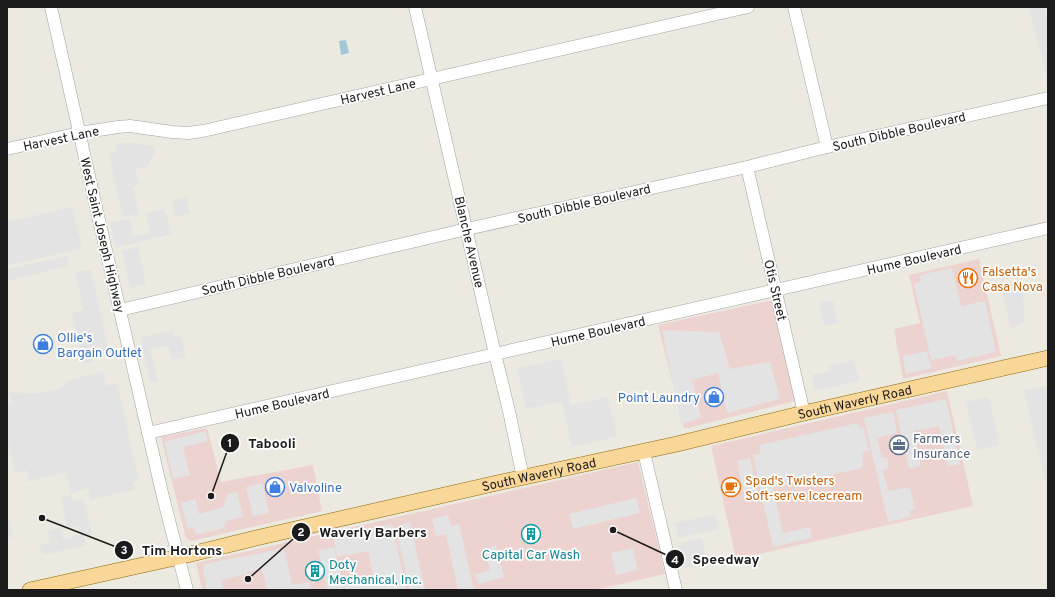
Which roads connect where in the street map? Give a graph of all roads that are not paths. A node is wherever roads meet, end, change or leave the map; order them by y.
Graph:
1 (51, 7) edge
2 (415, 7) edge
3 (748, 7) edge
4 (794, 7) edge
5 (432, 79) junction
6 (1048, 98) edge
7 (79, 133) junction
8 (827, 147) junction
9 (7, 149) edge
10 (747, 166) junction
11 (1048, 228) edge
12 (467, 229) junction
13 (776, 290) junction
14 (120, 310) junction
15 (495, 354) junction
16 (1048, 358) edge
17 (804, 414) junction
18 (148, 433) junction
19 (644, 452) junction
20 (523, 478) junction
21 (179, 557) junction
22 (30, 590) edge
23 (187, 590) edge
24 (676, 590) edge

1 - 7 street, West Saint Joseph Highway
2 - 5 street, Blanche Avenue
3 - 5 street, Harvest Lane
4 - 8 street
5 - 7 street, Harvest Lane
5 - 12 street, Blanche Avenue
6 - 8 street, South Dibble Boulevard
7 - 9 street, Harvest Lane
7 - 14 street, West Saint Joseph Highway
8 - 10 street, South Dibble Boulevard
10 - 12 street, South Dibble Boulevard
10 - 13 street, Otis Street
11 - 13 street, Hume Boulevard
12 - 14 street, South Dibble Boulevard
12 - 15 street, Blanche Avenue
13 - 15 street, Hume Boulevard
13 - 17 street, Otis Street
14 - 18 street, West Saint Joseph Highway
15 - 18 street, Hume Boulevard
15 - 20 street, Blanche Avenue
16 - 17 main road, South Waverly Road
17 - 19 main road, South Waverly Road
18 - 21 street, West Saint Joseph Highway
19 - 20 main road, South Waverly Road
19 - 24 street
20 - 21 main road, South Waverly Road
21 - 22 main road, South Waverly Road
21 - 23 street, West Saint Joseph Highway

